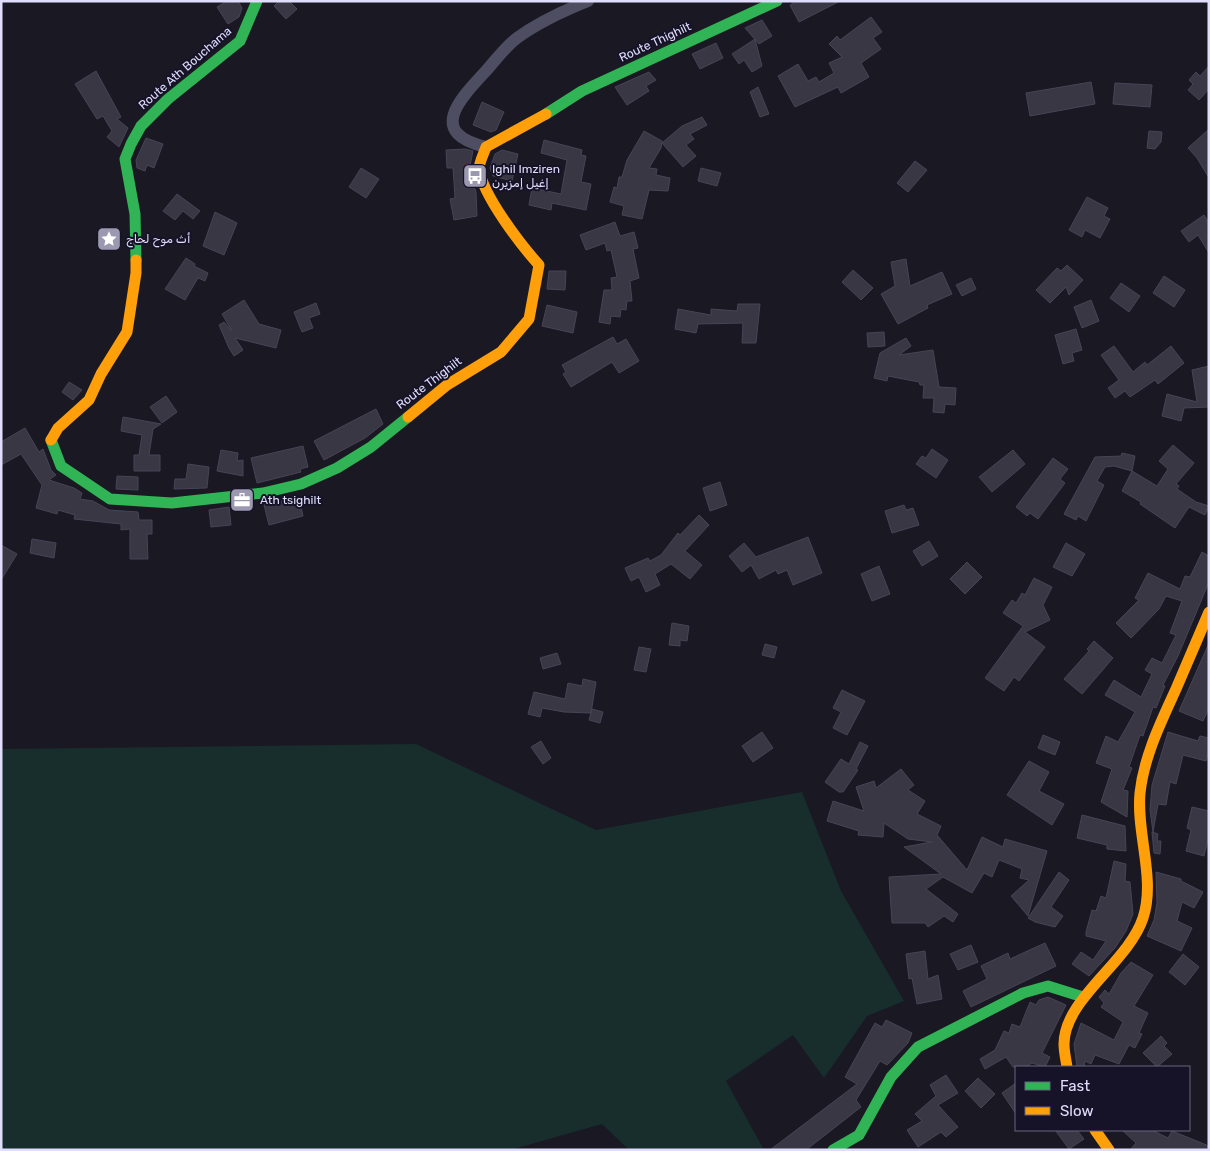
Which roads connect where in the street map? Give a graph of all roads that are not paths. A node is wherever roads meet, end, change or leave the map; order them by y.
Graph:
1 (257, 1) edge
2 (588, 1) edge
3 (777, 1) edge
4 (486, 147) junction
5 (127, 332) joint
6 (1209, 612) edge
7 (1083, 997) junction
8 (1067, 1066) edge
9 (1096, 1131) edge
10 (833, 1150) edge
11 (1109, 1150) edge

1 - 5 street, Route Ath Bouchama
2 - 4 street
3 - 4 street, Route Thighilt
4 - 5 street, Route Thighilt
6 - 7 street
7 - 8 street
7 - 10 street
9 - 11 street

